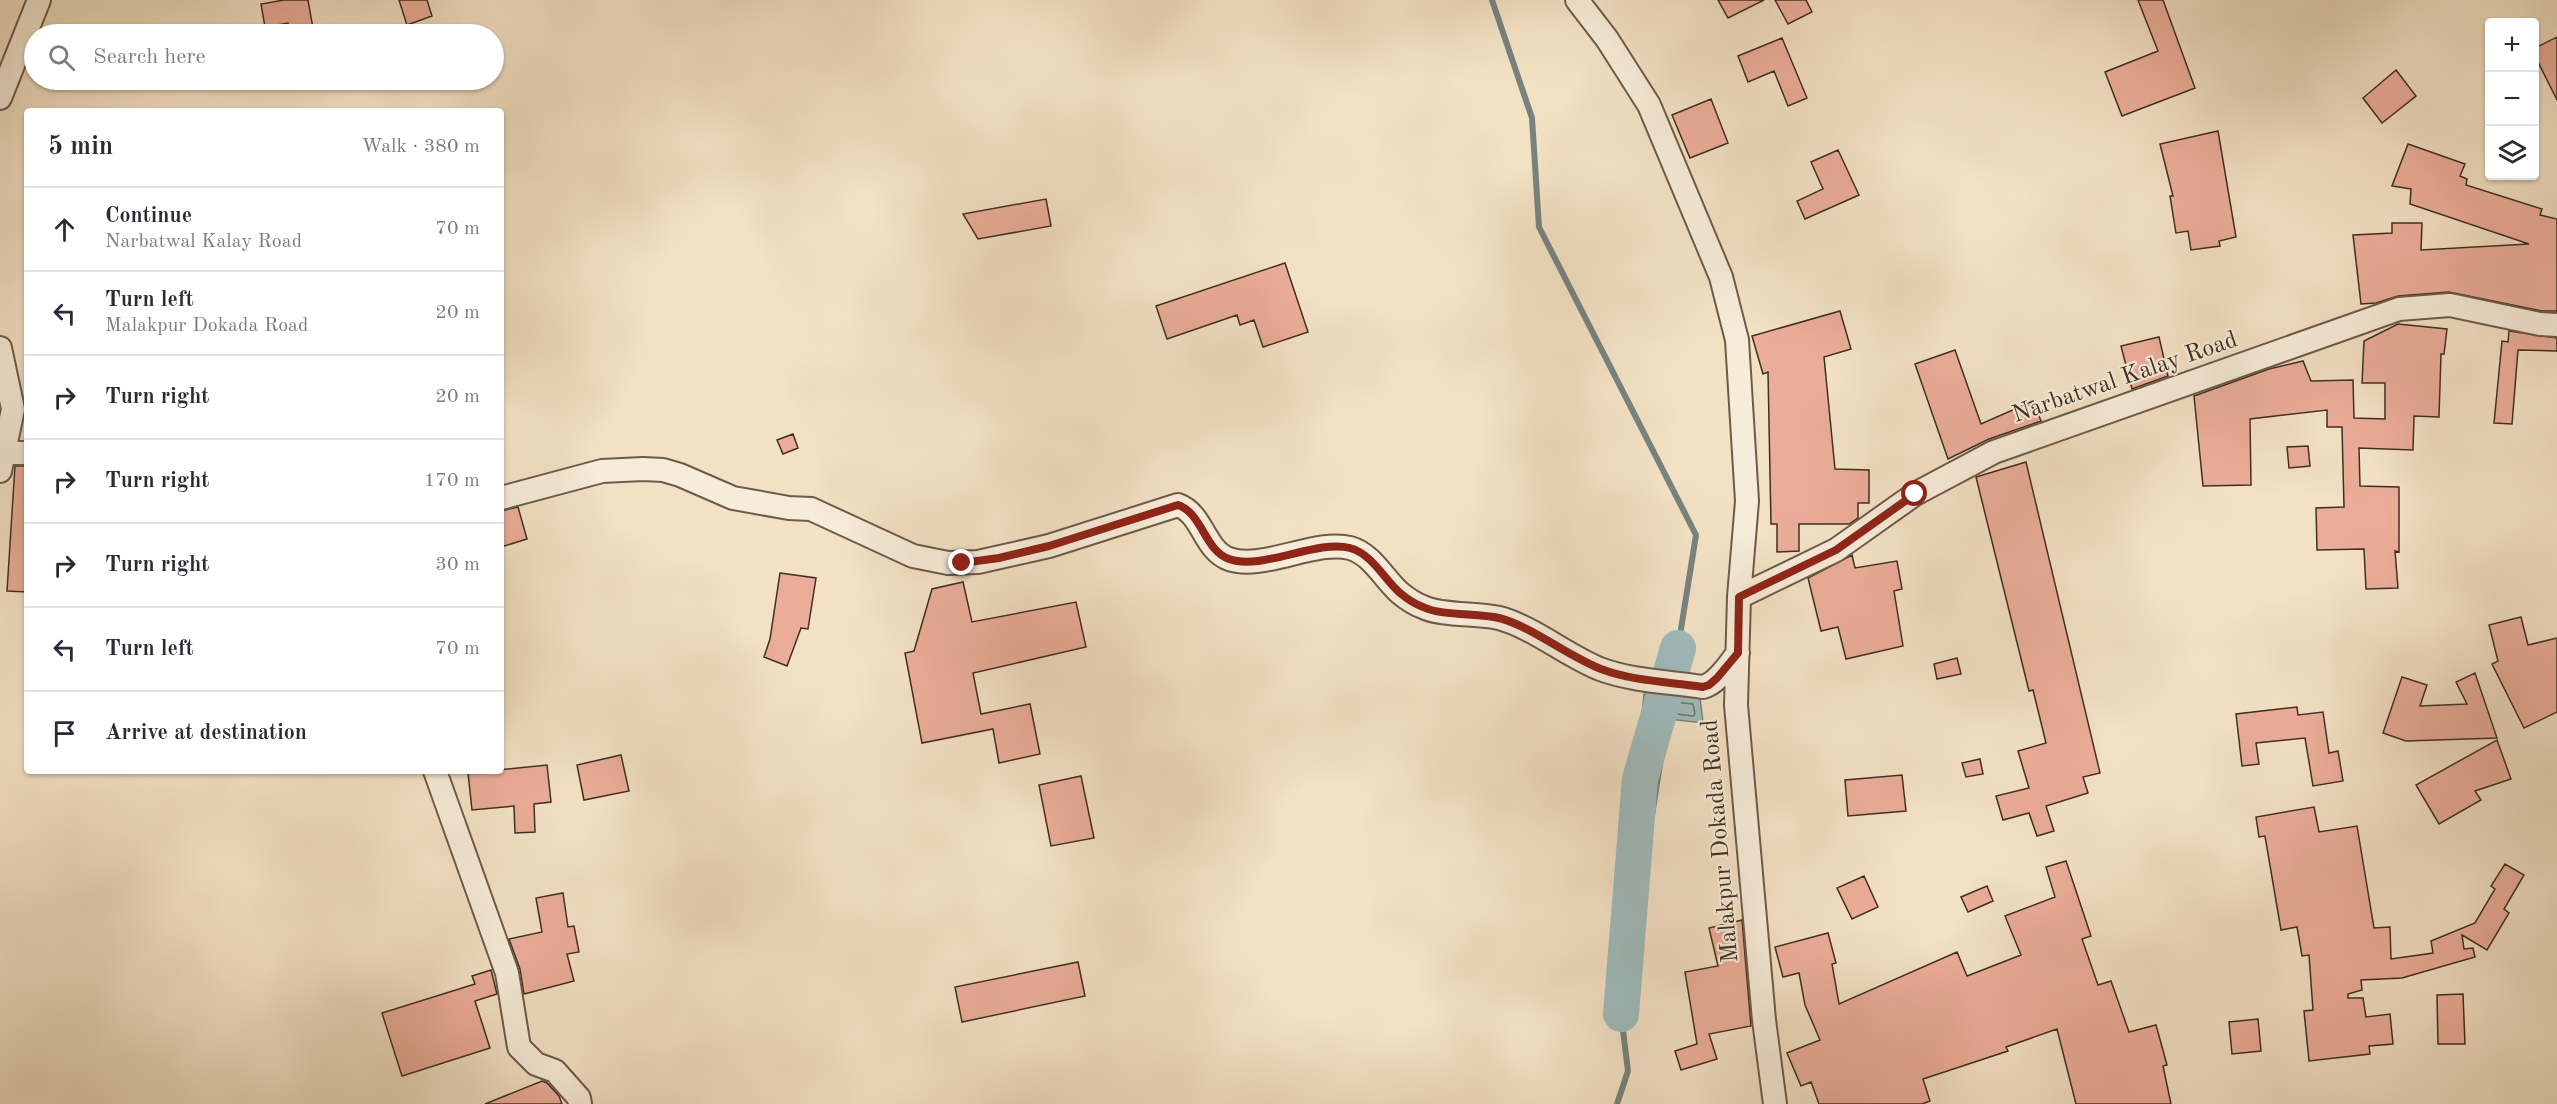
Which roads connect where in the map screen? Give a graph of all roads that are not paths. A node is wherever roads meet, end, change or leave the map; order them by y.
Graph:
1 (39, 0) edge
2 (1577, 0) edge
3 (29, 24) edge
4 (24, 38) edge
5 (0, 98) edge
6 (2557, 325) edge
7 (0, 348) edge
8 (24, 454) edge
9 (2, 462) edge
10 (504, 497) edge
11 (1739, 597) junction
12 (1738, 653) junction
13 (1703, 687) junction
14 (1737, 717) junction
15 (436, 774) edge
16 (580, 1104) edge
17 (1775, 1104) edge

1 - 3 street
2 - 11 street, Malakpur Dokada Road
4 - 5 street
6 - 11 street, Narbatwal Kalay Road
7 - 9 street
8 - 9 street
10 - 13 street
11 - 12 street, Malakpur Dokada Road
12 - 13 street
12 - 14 street, Malakpur Dokada Road
13 - 14 street
14 - 17 street, Malakpur Dokada Road
15 - 16 street

